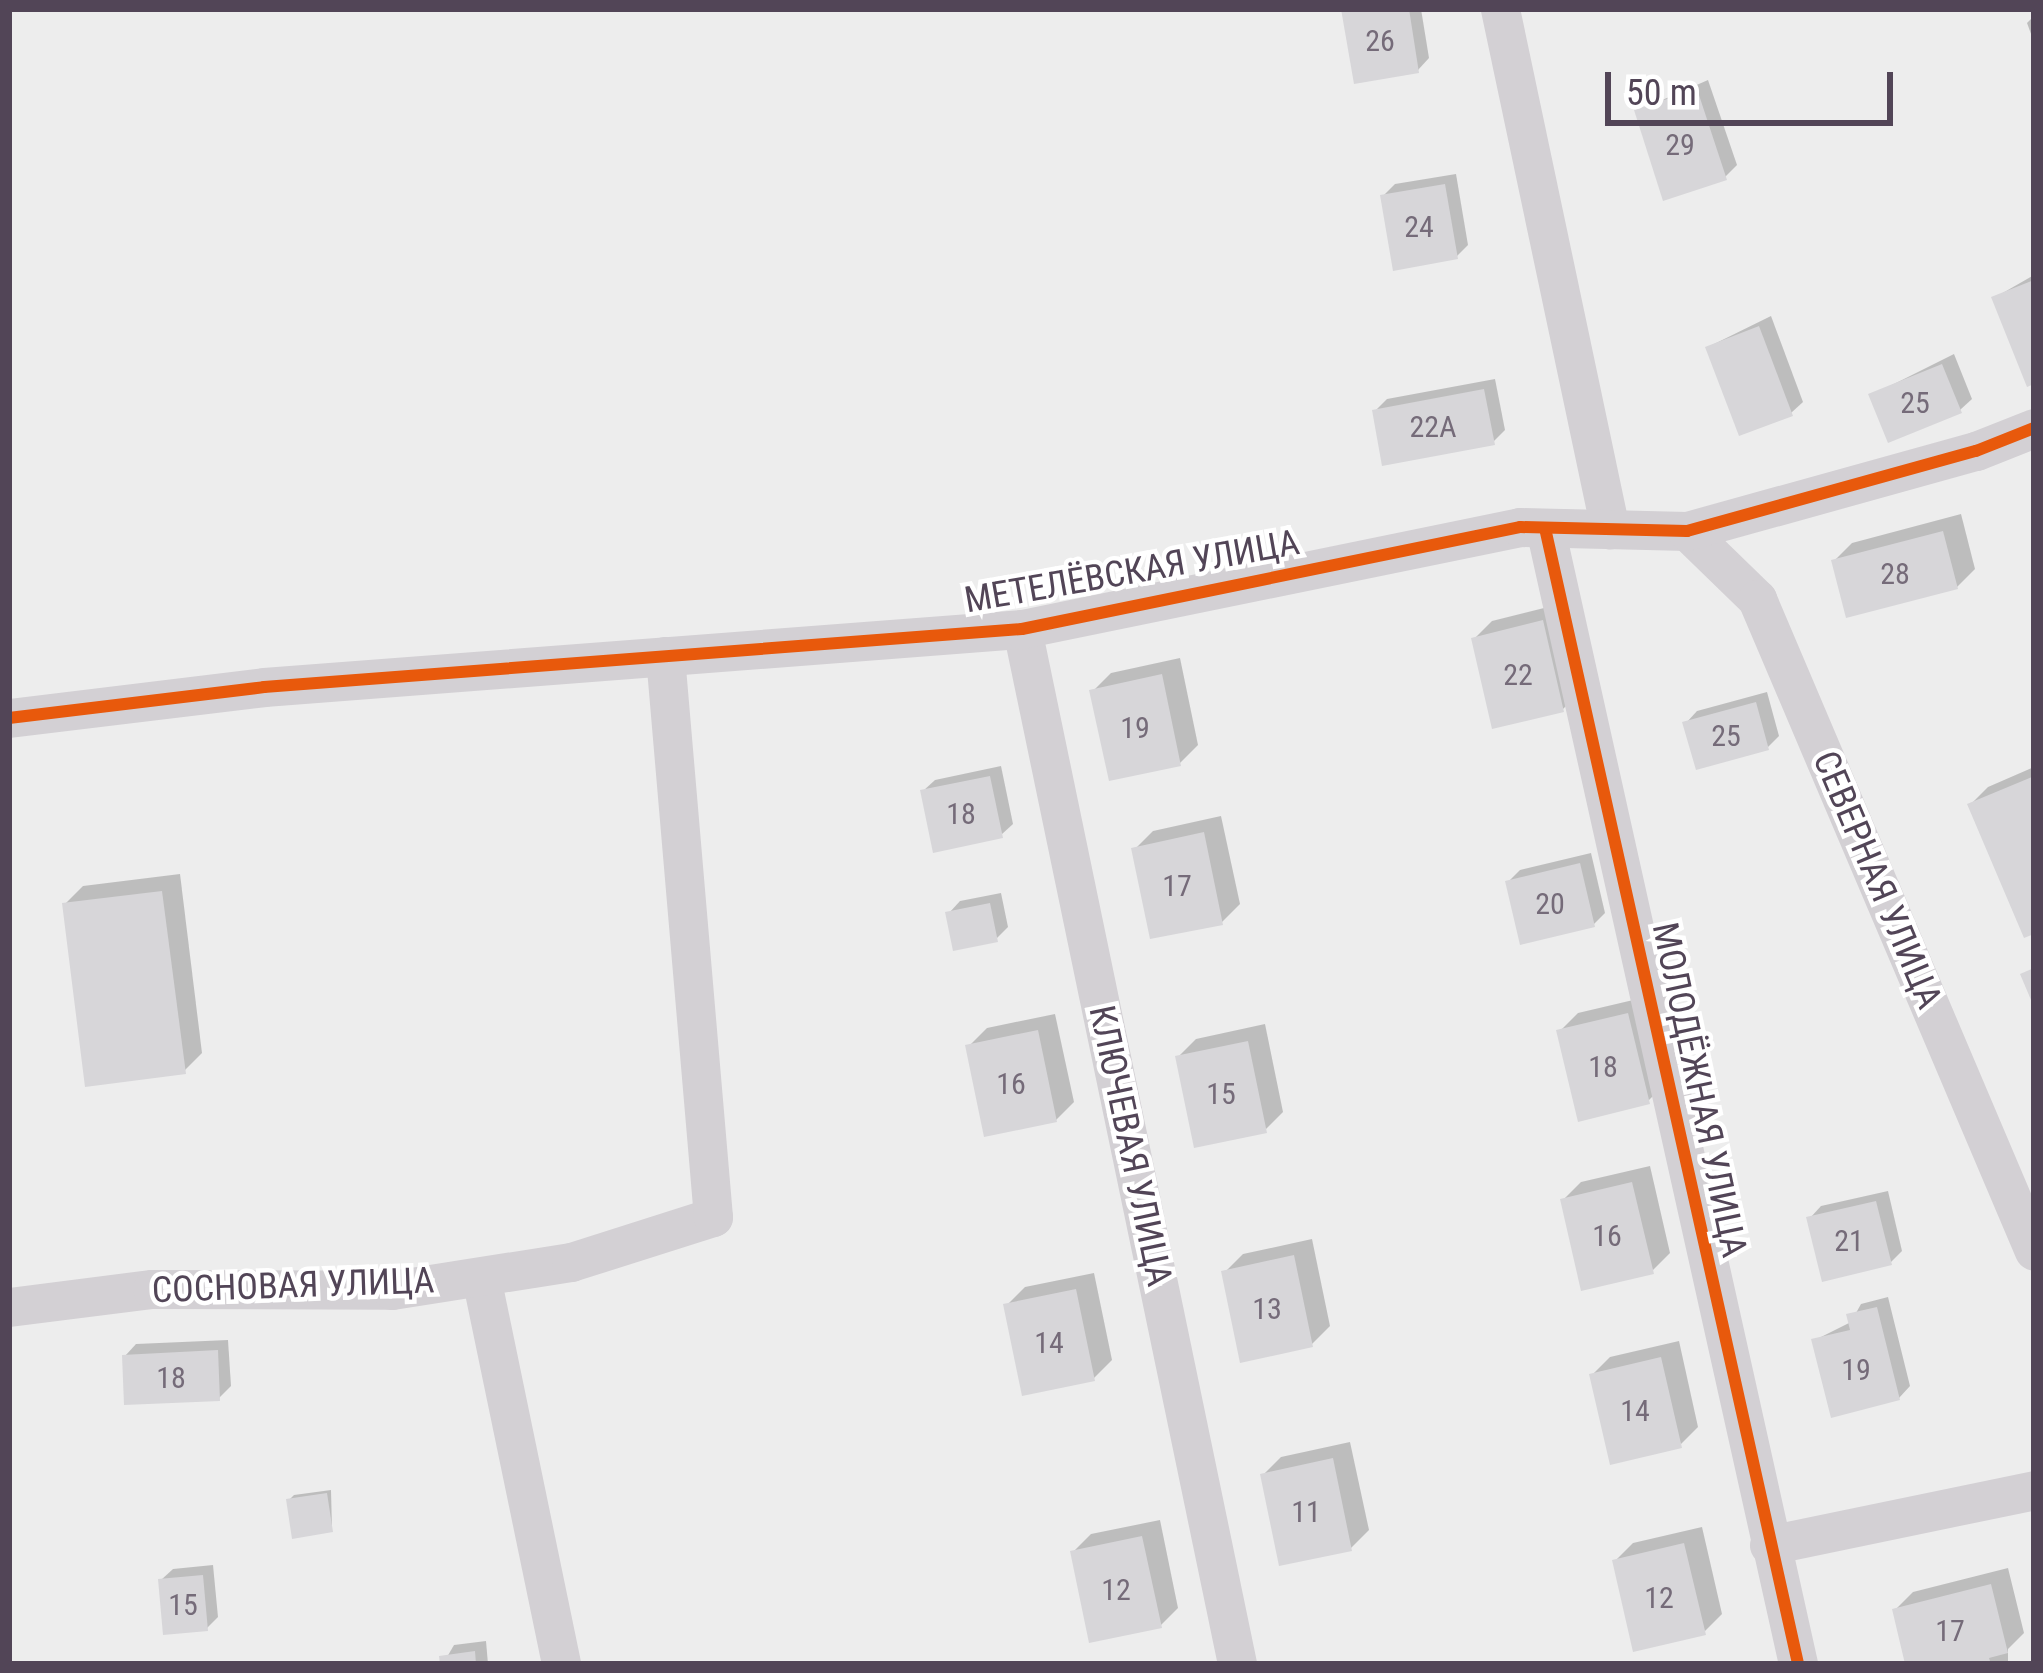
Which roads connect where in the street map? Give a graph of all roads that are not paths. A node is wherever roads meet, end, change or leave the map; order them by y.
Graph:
1 (1500, 9) edge
2 (2034, 428) edge
3 (1545, 528) junction
4 (1610, 529) junction
5 (1687, 531) junction
6 (1022, 628) junction
7 (665, 656) junction
8 (9, 718) edge
9 (2034, 1251) edge
10 (481, 1276) junction
11 (9, 1306) edge
12 (2034, 1490) edge
13 (1769, 1545) junction
14 (561, 1664) edge
15 (1237, 1664) edge
16 (1798, 1664) edge

1 - 4 street
2 - 5 street, МЕТЕЛЁВСКАЯ УЛИЦА
3 - 4 street, МЕТЕЛЁВСКАЯ УЛИЦА
3 - 6 street, МЕТЕЛЁВСКАЯ УЛИЦА
3 - 13 street, МОЛОДЁЖНАЯ УЛИЦА
4 - 5 street, МЕТЕЛЁВСКАЯ УЛИЦА
5 - 9 street, СЕВЕРНАЯ УЛИЦА
6 - 7 street, МЕТЕЛЁВСКАЯ УЛИЦА
6 - 15 street, КЛЮЧЕВАЯ УЛИЦА
7 - 8 street, МЕТЕЛЁВСКАЯ УЛИЦА
7 - 10 street, СОСНОВАЯ УЛИЦА
10 - 11 street, СОСНОВАЯ УЛИЦА
10 - 14 street
12 - 13 street
13 - 16 street, МОЛОДЁЖНАЯ УЛИЦА

